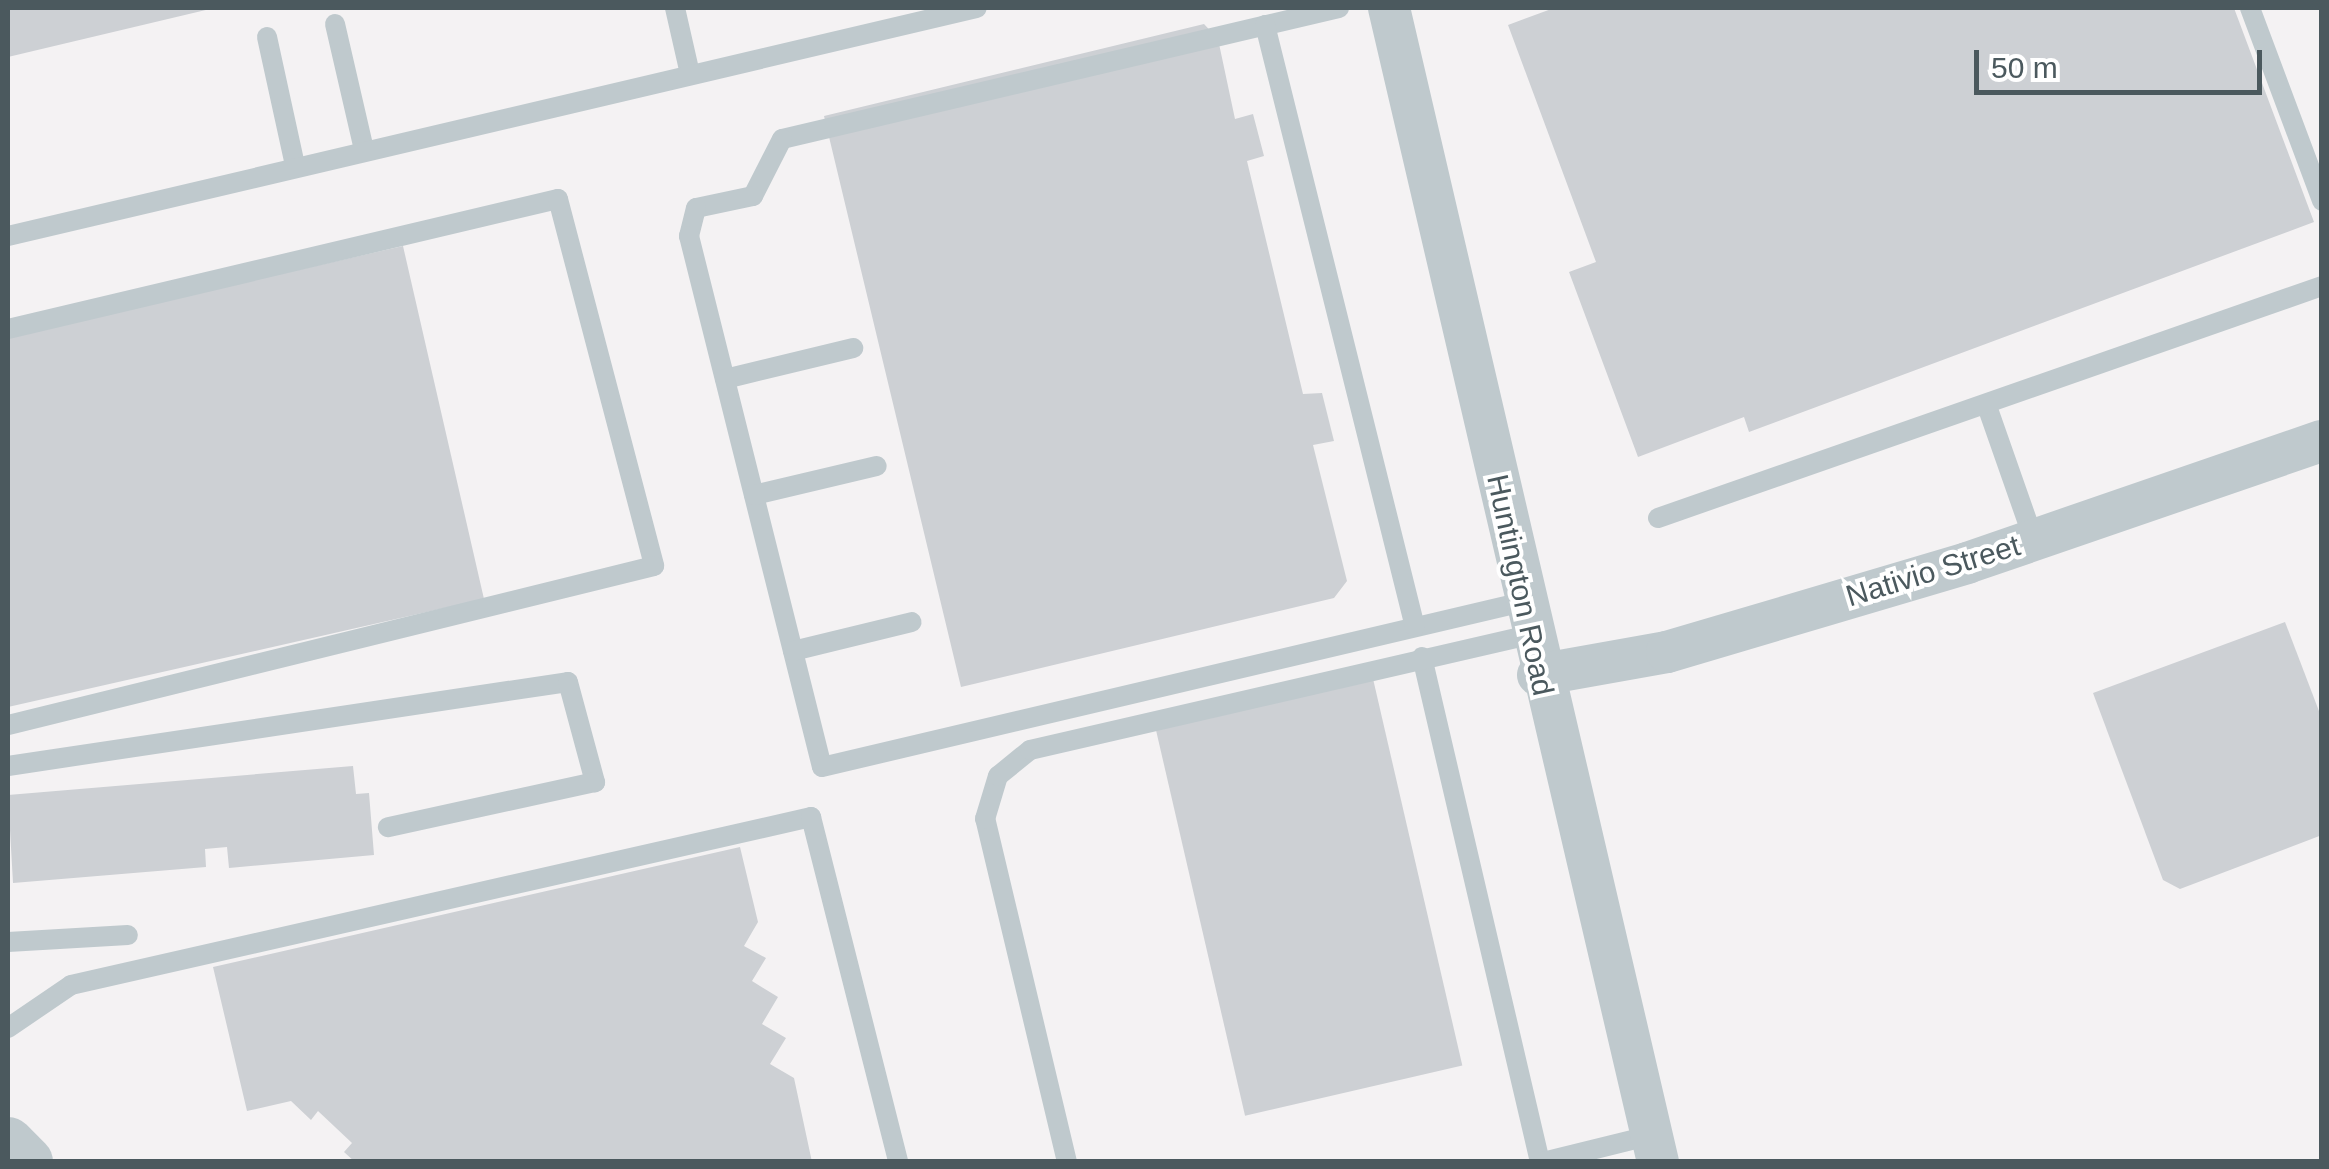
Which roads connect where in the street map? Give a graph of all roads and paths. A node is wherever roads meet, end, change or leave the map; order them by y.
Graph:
1 (675, 8) edge
2 (976, 8) edge
3 (1339, 8) edge
4 (1389, 8) edge
5 (2250, 8) edge
6 (335, 24) dead end
7 (1266, 25) junction
8 (268, 38) dead end
9 (690, 74) junction
10 (364, 150) junction
11 (295, 165) junction
12 (2322, 201) edge
13 (8, 236) edge
14 (2322, 286) edge
15 (8, 329) edge
16 (853, 348) dead end
17 (725, 379) junction
18 (1988, 409) junction
19 (2322, 440) edge
20 (877, 466) dead end
21 (754, 495) junction
22 (1658, 518) dead end
23 (2034, 540) junction
24 (912, 622) dead end
25 (1414, 627) junction
26 (1530, 637) junction
27 (793, 651) junction
28 (1422, 657) junction
29 (8, 725) edge
30 (8, 766) edge
31 (388, 826) dead end
32 (128, 935) dead end
33 (8, 942) edge
34 (8, 1028) edge
35 (8, 1143) edge
36 (1655, 1148) edge
37 (28, 1162) edge
38 (898, 1162) edge
39 (1067, 1162) edge
40 (1542, 1162) edge

1 - 9 lane
2 - 9 lane
3 - 7 lane
4 - 26 street, Huntington Road
5 - 12 lane
6 - 10 lane
7 - 17 lane
7 - 25 lane
8 - 11 lane
9 - 10 lane
10 - 11 lane
11 - 13 lane
14 - 18 lane
15 - 29 lane
16 - 17 lane
17 - 21 lane
18 - 22 lane
18 - 23 lane
19 - 23 street, Nativio Street
20 - 21 lane
21 - 27 lane
23 - 26 street, Nativio Street
24 - 27 lane
25 - 26 lane
25 - 27 lane
26 - 28 lane
26 - 36 street, Huntington Road
28 - 39 lane
28 - 40 lane
30 - 31 lane
32 - 33 lane
34 - 38 lane
35 - 37 street
36 - 40 lane

